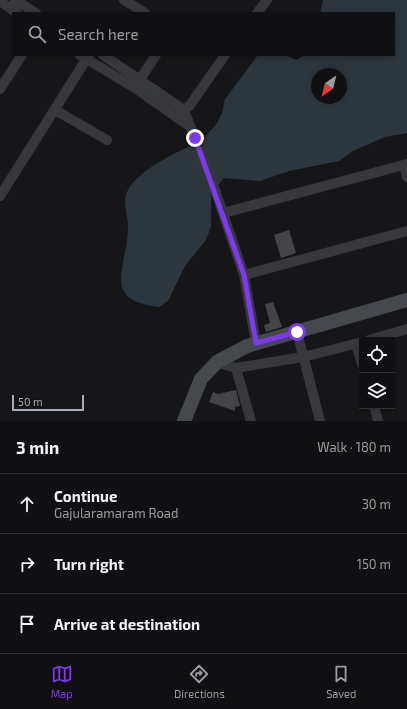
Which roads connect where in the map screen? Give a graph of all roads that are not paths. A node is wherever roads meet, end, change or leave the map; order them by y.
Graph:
1 (15, 0) edge
2 (124, 0) edge
3 (267, 0) edge
4 (0, 1) edge
5 (16, 12) edge
6 (34, 12) edge
7 (143, 12) edge
8 (258, 12) edge
9 (21, 56) edge
10 (86, 56) edge
11 (103, 56) edge
12 (155, 56) edge
13 (223, 56) edge
14 (2, 82) edge
15 (137, 84) junction
16 (55, 110) junction
17 (181, 113) junction
18 (107, 140) dead end
19 (405, 164) edge
20 (407, 177) edge
21 (0, 196) edge
22 (223, 213) junction
23 (407, 231) edge
24 (244, 275) junction
25 (407, 300) edge
26 (407, 329) edge
27 (297, 332) junction
28 (379, 337) edge
29 (256, 343) junction
30 (359, 343) edge
31 (304, 357) junction
32 (217, 362) junction
33 (236, 368) junction
34 (375, 409) edge
35 (184, 421) edge
36 (251, 421) edge
37 (320, 421) edge
38 (378, 421) edge

1 - 6 street
2 - 7 street
3 - 8 street
4 - 5 street
9 - 14 street
10 - 15 street
10 - 16 street
11 - 15 street
12 - 15 street
13 - 17 street
15 - 17 street
16 - 18 street
16 - 21 street
17 - 22 street
19 - 20 street
19 - 22 street
22 - 24 street
23 - 24 street
24 - 29 street
25 - 27 main road
26 - 28 street
27 - 29 main road
27 - 31 street
29 - 32 main road
30 - 31 street
31 - 33 street
31 - 37 street
32 - 33 street
32 - 35 main road
33 - 36 street
34 - 38 street

